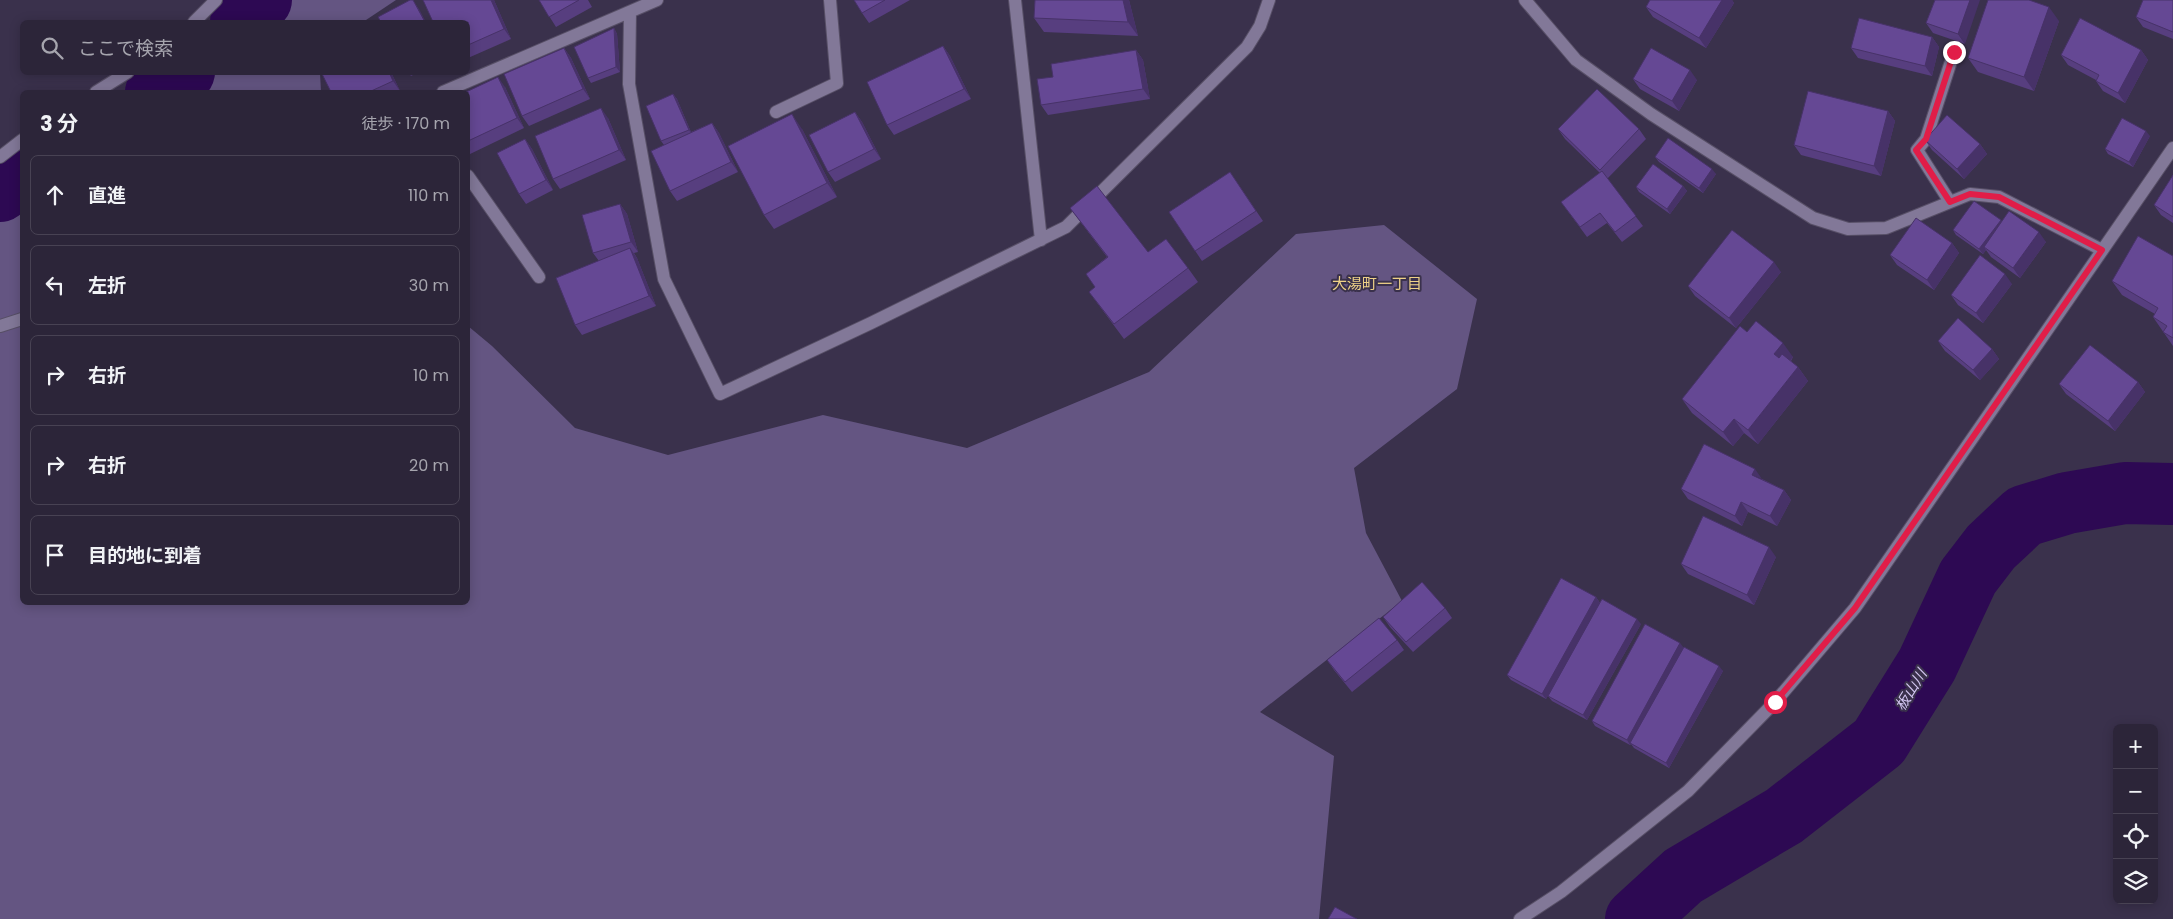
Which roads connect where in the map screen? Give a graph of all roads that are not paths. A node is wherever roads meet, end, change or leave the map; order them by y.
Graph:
1 (216, 0) edge
2 (657, 0) edge
3 (830, 0) edge
4 (1015, 0) edge
5 (1269, 0) edge
6 (1525, 0) edge
7 (630, 12) junction
8 (196, 20) edge
9 (1954, 52) dead end
10 (123, 75) edge
11 (99, 90) edge
12 (448, 90) edge
13 (776, 112) dead end
14 (20, 142) edge
15 (2173, 148) edge
16 (0, 157) edge
17 (470, 179) edge
18 (1950, 202) junction
19 (1041, 240) junction
20 (2102, 250) junction
21 (539, 277) dead end
22 (20, 320) edge
23 (0, 326) edge
24 (1520, 919) edge

1 - 8 street
2 - 7 street
3 - 13 street
4 - 19 street
5 - 19 street
6 - 18 street
7 - 12 street
7 - 19 street
9 - 18 street
10 - 11 street
14 - 16 street
15 - 20 street
17 - 21 street
18 - 20 street
20 - 24 street
22 - 23 street

